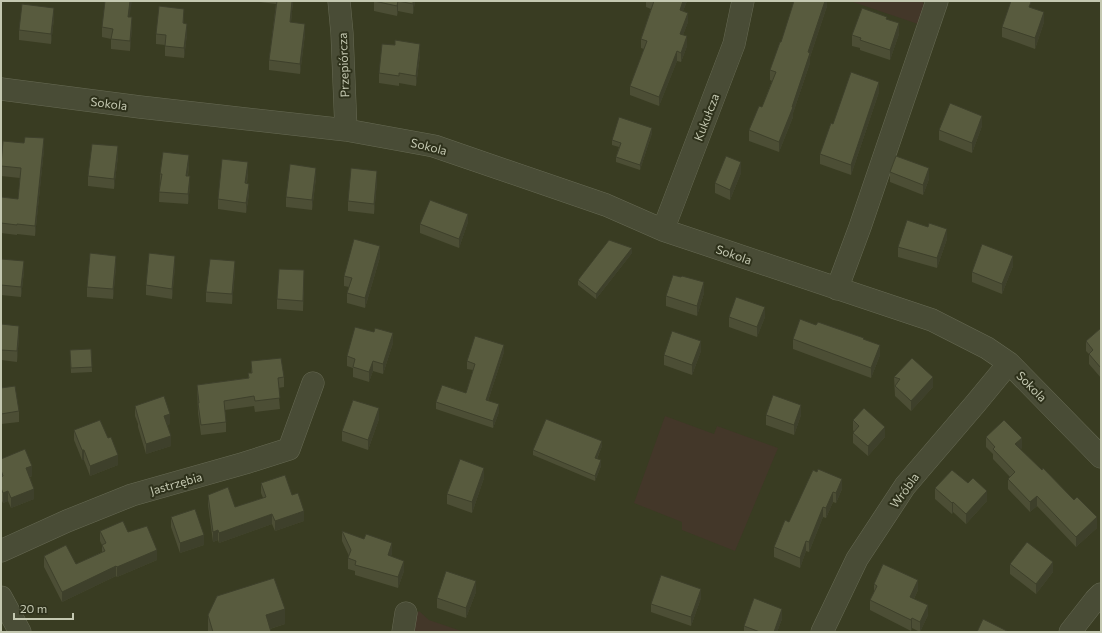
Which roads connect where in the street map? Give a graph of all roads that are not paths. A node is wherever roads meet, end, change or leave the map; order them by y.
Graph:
1 (339, 1) edge
2 (743, 1) edge
3 (937, 1) edge
4 (1, 89) edge
5 (346, 130) junction
6 (663, 230) junction
7 (837, 289) junction
8 (1009, 363) junction
9 (313, 382) dead end
10 (1101, 458) edge
11 (1, 551) edge
12 (1101, 594) edge
13 (1, 597) edge
14 (20, 632) edge
15 (822, 632) edge
16 (1070, 632) edge

1 - 5 street, Przepiórcza
2 - 6 street, Kukułcza
3 - 7 street
4 - 5 street, Sokola
5 - 6 street, Sokola
6 - 7 street, Sokola
7 - 8 street, Sokola
8 - 10 street, Sokola
8 - 15 street, Wróbla
9 - 11 street, Jastrzębia
12 - 16 street
13 - 14 street

